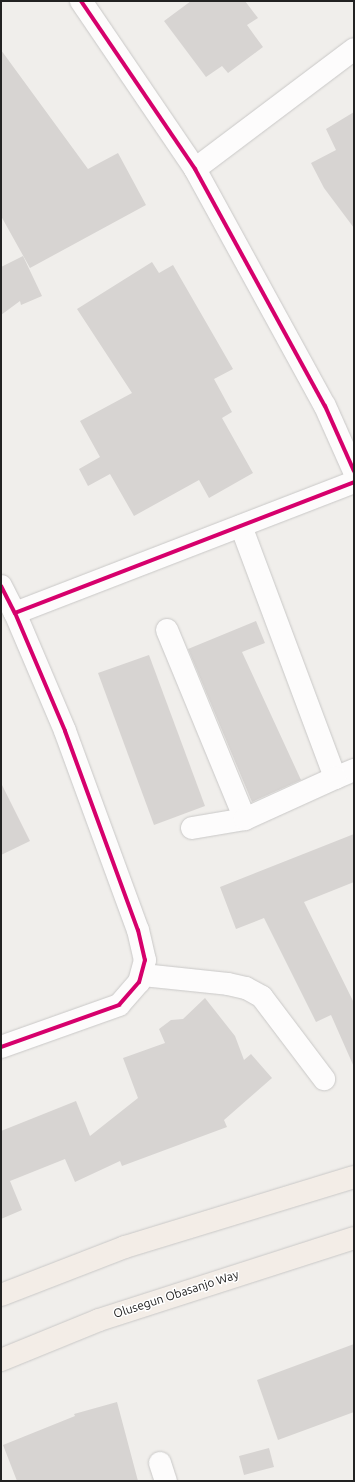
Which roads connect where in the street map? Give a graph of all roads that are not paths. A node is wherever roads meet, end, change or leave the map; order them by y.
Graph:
1 (81, 1) edge
2 (354, 49) edge
3 (195, 169) junction
4 (354, 471) edge
5 (354, 482) edge
6 (241, 526) junction
7 (1, 586) edge
8 (15, 613) junction
9 (167, 630) dead end
10 (345, 774) edge
11 (245, 819) junction
12 (192, 828) dead end
13 (143, 975) junction
14 (1, 1047) edge
15 (324, 1079) dead end
16 (354, 1177) edge
17 (354, 1238) edge
18 (1, 1295) edge
19 (1, 1360) edge

1 - 3 street
2 - 3 street
3 - 4 street
5 - 6 street
6 - 8 street
6 - 10 street
7 - 8 street
8 - 13 street
9 - 11 street
10 - 11 street
11 - 12 street
13 - 14 street
13 - 15 street
16 - 18 main road
17 - 19 main road, Olusegun Obasanjo Way

